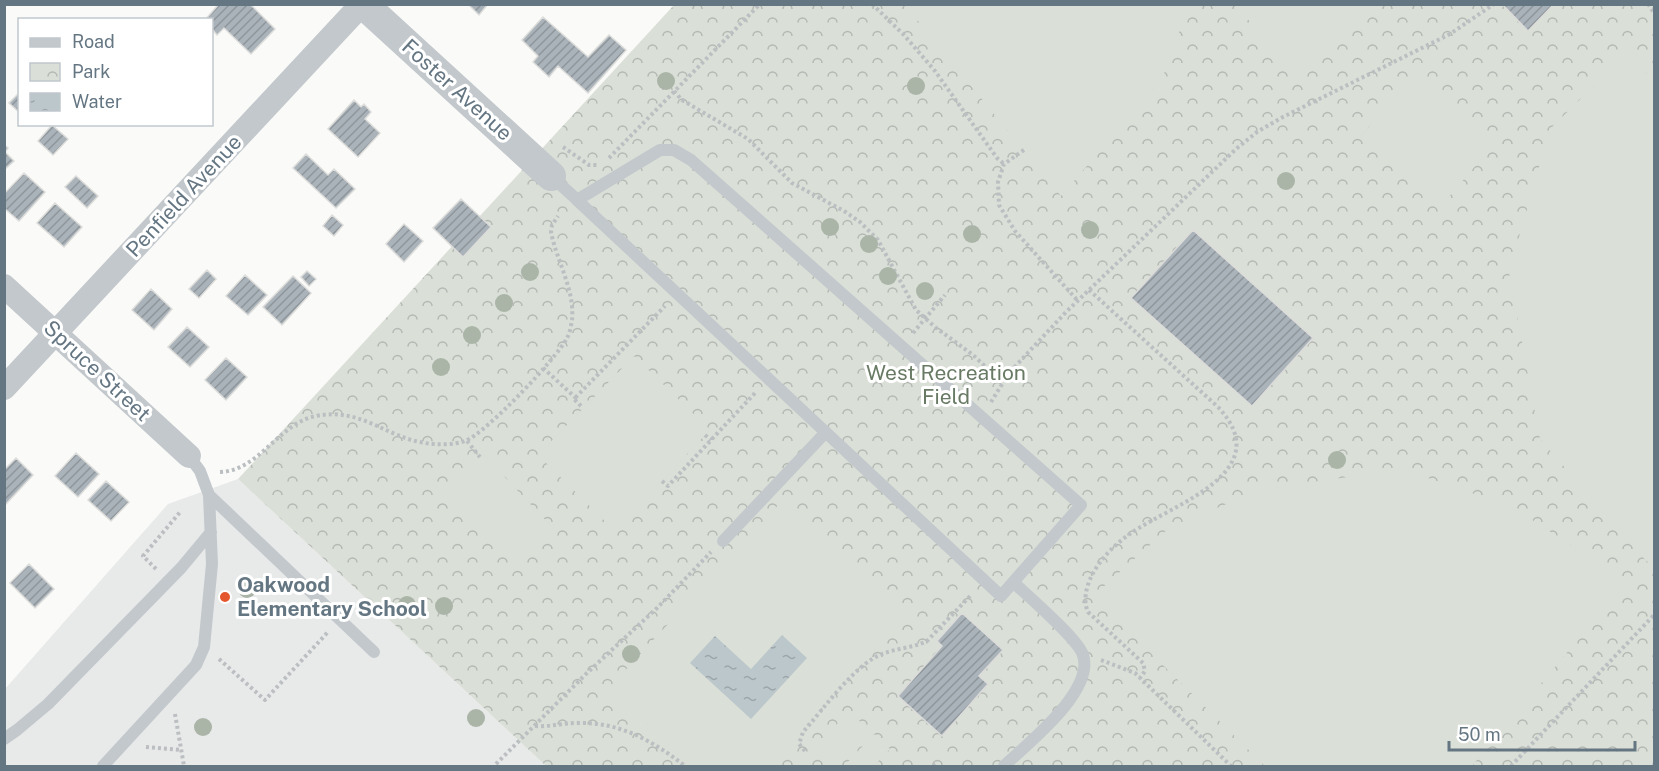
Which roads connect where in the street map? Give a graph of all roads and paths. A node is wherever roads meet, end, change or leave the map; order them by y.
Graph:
1 (363, 4) edge
2 (760, 4) edge
3 (872, 4) edge
4 (1494, 4) edge
5 (1648, 4) edge
6 (1654, 13) edge
7 (674, 91) junction
8 (558, 143) dead end
9 (1024, 150) dead end
10 (1004, 164) junction
11 (551, 176) joint
12 (577, 200) junction
13 (558, 216) dead end
14 (4, 286) edge
15 (1089, 290) junction
16 (945, 295) dead end
17 (1078, 301) junction
18 (661, 310) dead end
19 (925, 318) junction
20 (917, 328) dead end
21 (56, 334) junction
22 (543, 368) junction
23 (4, 388) edge
24 (753, 396) dead end
25 (576, 398) junction
26 (581, 406) dead end
27 (826, 432) junction
28 (705, 435) dead end
29 (711, 440) junction
30 (467, 441) junction
31 (189, 456) joint
32 (480, 457) dead end
33 (218, 472) dead end
34 (662, 481) dead end
35 (209, 495) junction
36 (181, 511) dead end
37 (211, 532) junction
38 (723, 541) dead end
39 (147, 552) dead end
40 (702, 560) dead end
41 (1013, 582) junction
42 (963, 602) dead end
43 (1654, 615) edge
44 (326, 635) dead end
45 (374, 652) dead end
46 (1083, 654) junction
47 (219, 659) dead end
48 (1140, 678) junction
49 (174, 705) dead end
50 (534, 726) junction
51 (4, 739) edge
52 (136, 747) dead end
53 (181, 750) junction
54 (805, 751) dead end
55 (496, 764) dead end
56 (103, 766) edge
57 (184, 766) edge
58 (685, 766) edge
59 (1005, 766) edge
60 (1231, 766) edge
61 (1511, 766) edge

1 - 11 street, Foster Avenue
1 - 21 street, Penfield Avenue
2 - 7 path
3 - 10 path
4 - 15 path
5 - 6 path
7 - 8 path
7 - 19 path
9 - 10 path
10 - 17 path
11 - 12 lane
12 - 27 lane
12 - 41 lane
13 - 22 path
14 - 21 street, Spruce Street
15 - 17 path
15 - 48 path
16 - 19 path
17 - 19 path
18 - 25 path
19 - 20 path
21 - 23 street, Penfield Avenue
21 - 31 street, Spruce Street
22 - 25 path
22 - 30 path
24 - 29 path
25 - 26 path
27 - 38 lane
27 - 41 lane
28 - 29 path
29 - 34 path
30 - 32 path
30 - 33 path
31 - 35 lane
35 - 37 lane
35 - 45 lane
36 - 39 path
37 - 51 lane
37 - 56 lane
40 - 50 path
41 - 46 lane
42 - 54 path
43 - 61 path
44 - 47 path
46 - 48 path
46 - 59 lane
48 - 60 path
49 - 53 path
50 - 55 path
50 - 58 path
52 - 53 path
53 - 57 path

